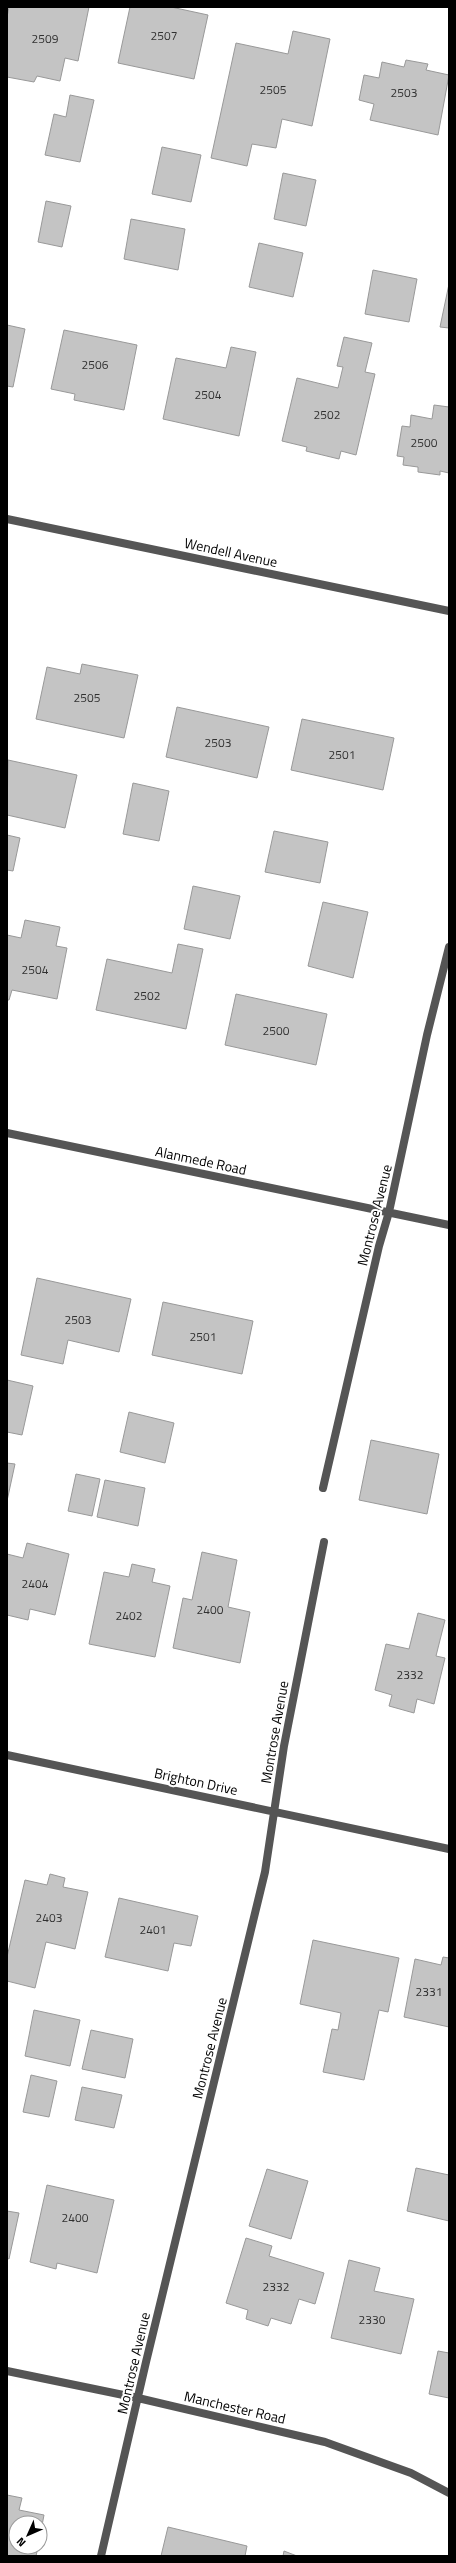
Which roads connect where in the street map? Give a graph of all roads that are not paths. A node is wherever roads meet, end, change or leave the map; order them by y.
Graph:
1 (7, 519) edge
2 (449, 611) edge
3 (449, 947) edge
4 (7, 1133) edge
5 (389, 1212) junction
6 (449, 1225) edge
7 (323, 1488) dead end
8 (324, 1542) dead end
9 (7, 1755) edge
10 (274, 1812) junction
11 (449, 1849) edge
12 (7, 2371) edge
13 (138, 2398) junction
14 (449, 2493) edge
15 (101, 2556) edge

1 - 2 street, Wendell Avenue
3 - 5 street, Montrose Avenue
4 - 5 street, Alanmede Road
5 - 6 street, Alanmede Road
5 - 7 street, Montrose Avenue
8 - 10 street, Montrose Avenue
9 - 10 street, Brighton Drive
10 - 11 street, Brighton Drive
10 - 13 street, Montrose Avenue
12 - 13 street, Manchester Road
13 - 14 street, Manchester Road
13 - 15 street, Montrose Avenue

